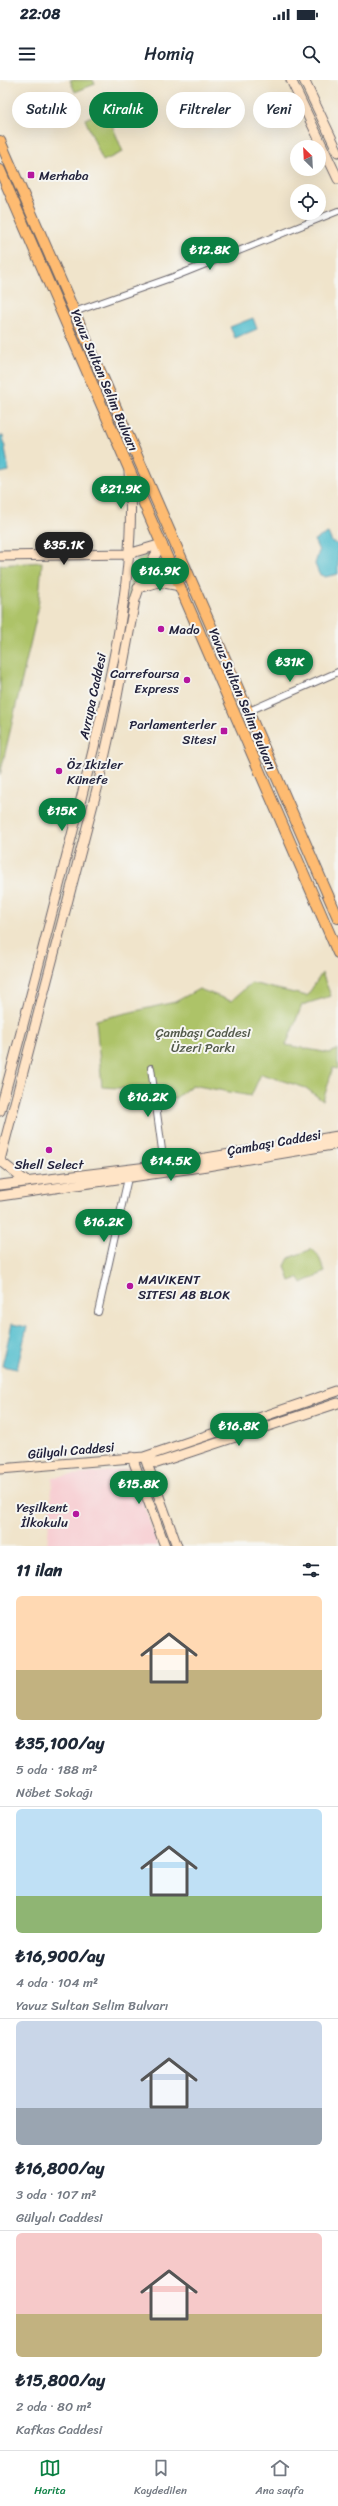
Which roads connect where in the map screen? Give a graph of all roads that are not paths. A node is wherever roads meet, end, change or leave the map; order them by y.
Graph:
1 (291, 80) edge
2 (304, 80) edge
3 (0, 141) edge
4 (338, 152) edge
5 (0, 170) edge
6 (338, 179) edge
7 (338, 210) edge
8 (74, 312) junction
9 (128, 467) junction
10 (173, 540) junction
11 (162, 544) junction
12 (128, 554) junction
13 (0, 556) edge
14 (180, 586) junction
15 (138, 588) junction
16 (338, 672) edge
17 (249, 711) junction
18 (238, 721) junction
19 (254, 721) junction
20 (338, 918) edge
21 (338, 953) edge
22 (150, 1068) dead end
23 (0, 1111) edge
24 (338, 1136) edge
25 (338, 1144) edge
26 (0, 1160) edge
27 (164, 1165) junction
28 (128, 1178) junction
29 (27, 1182) junction
30 (0, 1185) edge
31 (0, 1196) edge
32 (98, 1312) dead end
33 (338, 1391) edge
34 (338, 1403) edge
35 (132, 1457) junction
36 (144, 1457) junction
37 (0, 1469) edge
38 (165, 1546) edge
39 (177, 1546) edge

1 - 6 street
2 - 4 street
3 - 8 main road, Yavuz Sultan Selim Bulvarı
5 - 9 main road, Yavuz Sultan Selim Bulvarı
7 - 8 street
8 - 10 main road, Yavuz Sultan Selim Bulvarı
9 - 11 main road, Yavuz Sultan Selim Bulvarı
9 - 12 street, Avrupa Caddesi
10 - 11 main road
10 - 17 main road, Yavuz Sultan Selim Bulvarı
11 - 12 street
11 - 14 main road, Yavuz Sultan Selim Bulvarı
11 - 15 street, Avrupa Caddesi
12 - 13 street
12 - 23 street, Avrupa Caddesi
14 - 15 street
14 - 18 main road, Yavuz Sultan Selim Bulvarı
15 - 26 street, Avrupa Caddesi
16 - 17 street
17 - 18 main road
17 - 19 main road, Yavuz Sultan Selim Bulvarı
18 - 19 main road
18 - 21 main road, Yavuz Sultan Selim Bulvarı
19 - 20 main road, Yavuz Sultan Selim Bulvarı
22 - 27 street
24 - 27 street, Çambaşı Caddesi
25 - 28 street, Çambaşı Caddesi
26 - 29 street
27 - 29 street, Çambaşı Caddesi
28 - 31 street, Çambaşı Caddesi
28 - 32 street
29 - 30 street, Çambaşı Caddesi
33 - 36 street, Gülyalı Caddesi
34 - 36 street, Gülyalı Caddesi
35 - 36 street, Gülyalı Caddesi
35 - 37 street, Gülyalı Caddesi
35 - 38 street
36 - 39 street

